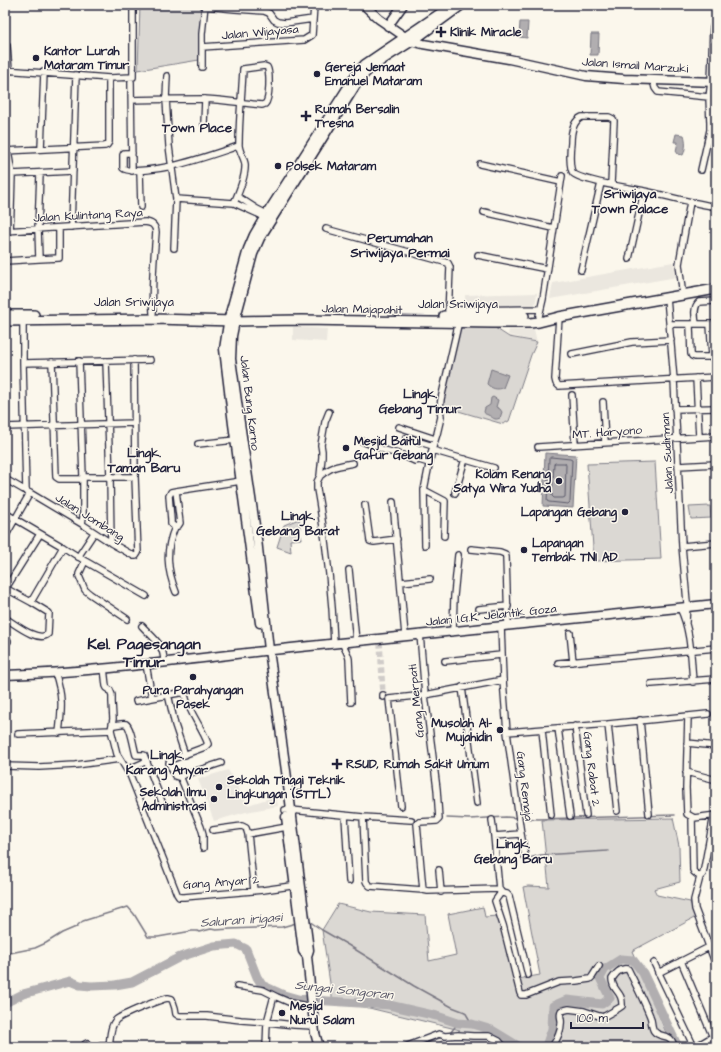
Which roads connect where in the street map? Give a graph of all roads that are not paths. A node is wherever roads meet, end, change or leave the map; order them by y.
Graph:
1 (133, 5) edge
2 (204, 5) edge
3 (314, 5) edge
4 (364, 5) edge
5 (403, 5) edge
6 (457, 6) edge
7 (313, 18) junction
8 (388, 26) junction
9 (713, 27) dead end
10 (409, 39) junction
11 (8, 46) dead end
12 (202, 47) junction
13 (202, 67) dead end
14 (7, 70) edge
15 (44, 72) junction
16 (76, 75) junction
17 (167, 76) dead end
18 (109, 78) junction
19 (131, 82) dead end
20 (654, 84) junction
21 (712, 84) edge
22 (5, 89) edge
23 (709, 97) junction
24 (166, 99) junction
25 (132, 100) junction
26 (205, 100) junction
27 (241, 102) junction
28 (204, 124) dead end
29 (238, 146) junction
30 (74, 147) junction
31 (41, 149) junction
32 (7, 151) edge
33 (132, 153) junction
34 (480, 164) dead end
35 (302, 165) junction
36 (172, 167) junction
37 (701, 170) dead end
38 (132, 171) junction
39 (140, 171) junction
40 (73, 172) junction
41 (40, 173) junction
42 (12, 174) junction
43 (600, 182) junction
44 (611, 184) junction
45 (644, 191) junction
46 (237, 196) junction
47 (176, 199) junction
48 (234, 202) junction
49 (690, 202) junction
50 (712, 206) dead end
51 (140, 207) dead end
52 (484, 212) dead end
53 (266, 216) junction
54 (70, 227) junction
55 (59, 228) junction
56 (553, 228) junction
57 (38, 229) junction
58 (326, 229) dead end
59 (7, 231) edge
60 (257, 236) junction
61 (174, 248) dead end
62 (478, 255) dead end
63 (39, 259) junction
64 (629, 259) dead end
65 (5, 261) edge
66 (547, 269) junction
67 (581, 270) dead end
68 (716, 284) edge
69 (682, 289) junction
70 (716, 289) edge
71 (667, 298) junction
72 (716, 301) edge
73 (615, 304) junction
74 (153, 313) junction
75 (540, 313) junction
76 (5, 315) edge
77 (109, 316) junction
78 (445, 316) junction
79 (559, 317) junction
80 (23, 318) junction
81 (232, 318) junction
82 (460, 319) junction
83 (5, 321) edge
84 (670, 324) junction
85 (693, 324) junction
86 (713, 324) edge
87 (671, 340) junction
88 (572, 354) dead end
89 (714, 357) edge
90 (134, 360) junction
91 (150, 360) dead end
92 (79, 361) junction
93 (106, 361) junction
94 (52, 362) junction
95 (23, 363) junction
96 (716, 377) edge
97 (696, 378) junction
98 (674, 380) junction
99 (572, 395) dead end
100 (603, 402) dead end
101 (698, 408) junction
102 (716, 408) edge
103 (675, 409) junction
104 (329, 412) dead end
105 (134, 423) junction
106 (236, 423) junction
107 (108, 424) junction
108 (81, 425) junction
109 (25, 426) junction
110 (54, 426) junction
111 (5, 427) edge
112 (399, 427) dead end
113 (716, 436) edge
114 (699, 437) junction
115 (406, 438) dead end
116 (677, 438) junction
117 (435, 439) junction
118 (235, 440) junction
119 (362, 441) dead end
120 (605, 443) junction
121 (198, 444) dead end
122 (575, 445) junction
123 (538, 447) dead end
124 (433, 448) junction
125 (465, 459) junction
126 (353, 463) dead end
127 (429, 463) junction
128 (716, 464) edge
129 (678, 466) junction
130 (494, 468) dead end
131 (320, 476) junction
132 (134, 477) junction
133 (83, 478) junction
134 (110, 478) junction
135 (5, 479) edge
136 (241, 481) junction
137 (424, 487) junction
138 (28, 492) junction
139 (455, 493) dead end
140 (393, 502) dead end
141 (365, 505) dead end
142 (5, 513) edge
143 (16, 520) junction
144 (82, 524) junction
145 (252, 531) junction
146 (94, 533) junction
147 (40, 534) junction
148 (444, 536) dead end
149 (5, 537) edge
150 (397, 539) junction
151 (111, 543) junction
152 (716, 543) edge
153 (425, 545) dead end
154 (682, 546) junction
155 (62, 547) junction
156 (471, 549) dead end
157 (458, 555) dead end
158 (78, 557) junction
159 (84, 561) junction
160 (349, 570) dead end
161 (430, 579) dead end
162 (400, 582) junction
163 (5, 588) edge
164 (176, 592) dead end
165 (146, 596) dead end
166 (31, 602) junction
167 (716, 604) edge
168 (508, 606) junction
169 (684, 607) junction
170 (479, 609) dead end
171 (5, 618) edge
172 (127, 619) dead end
173 (504, 625) junction
174 (142, 626) dead end
175 (453, 631) junction
176 (570, 633) dead end
177 (420, 634) junction
178 (405, 635) junction
179 (356, 641) junction
180 (342, 642) junction
181 (334, 643) junction
182 (716, 648) edge
183 (266, 651) junction
184 (690, 651) junction
185 (501, 655) junction
186 (445, 661) dead end
187 (164, 662) junction
188 (573, 662) junction
189 (558, 663) dead end
190 (146, 664) junction
191 (104, 668) junction
192 (55, 672) junction
193 (5, 675) edge
194 (716, 679) edge
195 (503, 680) junction
196 (693, 682) junction
197 (651, 684) dead end
198 (462, 687) junction
199 (168, 694) junction
200 (425, 694) junction
201 (152, 698) junction
202 (136, 701) dead end
203 (351, 702) dead end
204 (708, 714) dead end
205 (688, 716) junction
206 (640, 720) junction
207 (608, 724) junction
208 (575, 726) junction
209 (112, 728) junction
210 (558, 728) junction
211 (542, 730) junction
212 (507, 732) junction
213 (59, 733) junction
214 (18, 734) dead end
215 (687, 743) junction
216 (716, 746) edge
217 (185, 755) junction
218 (120, 759) junction
219 (147, 761) junction
220 (221, 763) dead end
221 (5, 766) edge
222 (127, 770) junction
223 (686, 772) junction
224 (179, 776) junction
225 (713, 779) dead end
226 (162, 802) dead end
227 (477, 803) dead end
228 (401, 806) dead end
229 (288, 810) junction
230 (617, 811) dead end
231 (649, 814) dead end
232 (551, 815) dead end
233 (586, 815) dead end
234 (715, 815) edge
235 (345, 816) junction
236 (570, 816) dead end
237 (363, 817) junction
238 (692, 817) junction
239 (411, 820) dead end
240 (492, 820) dead end
241 (287, 827) junction
242 (213, 830) dead end
243 (248, 834) junction
244 (521, 834) junction
245 (494, 836) junction
246 (203, 848) dead end
247 (525, 856) dead end
248 (439, 870) dead end
249 (700, 877) junction
250 (349, 881) dead end
251 (297, 885) junction
252 (423, 890) junction
253 (499, 890) junction
254 (254, 891) junction
255 (441, 892) junction
256 (716, 946) edge
257 (709, 947) junction
258 (681, 961) junction
259 (654, 963) dead end
260 (716, 965) edge
261 (599, 966) dead end
262 (658, 973) junction
263 (528, 974) dead end
264 (237, 986) dead end
265 (274, 996) junction
266 (312, 1005) junction
267 (267, 1022) junction
268 (314, 1029) junction
269 (5, 1041) edge
270 (101, 1045) dead end
271 (109, 1046) edge
272 (7, 1047) edge
273 (266, 1047) edge
274 (314, 1047) edge
275 (319, 1047) edge
276 (405, 1047) edge
277 (504, 1047) edge
278 (552, 1047) edge
279 (674, 1047) edge
280 (695, 1047) edge

1 - 18 street
2 - 7 street
2 - 12 street
3 - 7 street, Jalan Wijayasa
4 - 8 main road
5 - 8 main road
6 - 10 main road
7 - 12 street, Jalan Wijayasa
8 - 10 main road
9 - 21 street
10 - 20 main road, Jalan Ismail Marzuki
10 - 35 main road
11 - 14 street
12 - 13 street
14 - 15 street
14 - 22 street
15 - 16 street
15 - 31 street
16 - 18 street
16 - 30 street
17 - 24 street
18 - 30 street
19 - 25 street
20 - 21 main road, Jalan Ismail Marzuki
20 - 23 street
21 - 23 street
23 - 37 street
24 - 25 street
24 - 26 street
24 - 36 street
25 - 33 street
26 - 27 street
26 - 28 street
27 - 27 street
27 - 29 street
29 - 36 street
29 - 46 street
30 - 31 street
30 - 40 street
31 - 32 street
32 - 42 street
33 - 38 street
33 - 38 street
34 - 56 street
35 - 53 main road
35 - 60 main road, Jalan Bung Karno
36 - 39 street
36 - 47 street
38 - 39 street
39 - 51 street
40 - 41 street
40 - 54 street
41 - 42 street
41 - 57 street
42 - 59 street
43 - 44 street
43 - 44 street
43 - 67 street
44 - 45 street
45 - 49 street
45 - 64 street
46 - 48 street
46 - 53 street
47 - 48 street
47 - 61 street
48 - 53 street
49 - 50 street
49 - 69 street
52 - 56 street
53 - 60 main road
54 - 55 street, Jalan Kulintang Raya
54 - 74 street, Jalan Kulintang Raya
55 - 57 street, Jalan Kulintang Raya
55 - 63 street
56 - 66 street
57 - 59 street, Jalan Kulintang Raya
57 - 63 street
58 - 78 street
60 - 81 main road, Jalan Bung Karno
62 - 66 street
63 - 65 street
66 - 75 street
68 - 69 main road, Jalan Sriwijaya
69 - 73 main road, Jalan Sriwijaya
70 - 71 main road
71 - 73 main road
71 - 84 street, Jalan Sudirman
72 - 85 street
73 - 75 main road, Jalan Sriwijaya
73 - 79 main road
74 - 77 main road, Jalan Sriwijaya
74 - 81 main road, Jalan Sriwijaya
75 - 78 street
75 - 82 main road, Jalan Sriwijaya
76 - 80 main road, Jalan Sriwijaya
77 - 80 main road, Jalan Sriwijaya
77 - 81 main road
78 - 81 main road, Jalan Sriwijaya
78 - 82 main road, Jalan Sriwijaya
79 - 82 main road
79 - 98 street
80 - 83 main road
80 - 95 street
81 - 106 main road, Jalan Bung Karno
82 - 117 street
84 - 85 street
84 - 87 street, Jalan Sudirman
85 - 86 street
85 - 89 street
86 - 89 street
87 - 88 street
87 - 98 street, Jalan Sudirman
90 - 91 street
90 - 93 street
90 - 105 street
92 - 93 street
92 - 94 street
92 - 108 street
93 - 107 street
94 - 95 street
94 - 110 street
95 - 109 street
96 - 97 street
97 - 98 street
97 - 101 street
98 - 103 street, Jalan Sudirman
99 - 122 street
100 - 120 street
101 - 102 street
101 - 103 street
101 - 114 street
103 - 116 street, Jalan Sudirman
104 - 131 street
105 - 107 street
105 - 132 street
106 - 118 main road
106 - 145 main road, Jalan Bung Karno
107 - 108 street
107 - 134 street
108 - 110 street
108 - 133 street
109 - 110 street
109 - 111 street
109 - 138 street
110 - 133 street
112 - 117 street
113 - 114 street, MT. Haryono
114 - 116 street, MT. Haryono
115 - 124 street
116 - 120 street, MT. Haryono
116 - 129 street, Jalan Sudirman
117 - 124 street
118 - 121 street
118 - 136 main road
119 - 127 street
120 - 122 street, MT. Haryono
122 - 123 street, MT. Haryono
124 - 125 street
124 - 127 street
125 - 130 street
125 - 139 street
126 - 131 street
127 - 137 street
128 - 129 street
129 - 154 street, Jalan Sudirman
131 - 181 street
132 - 134 street
132 - 151 street, Jalan Jombang
133 - 134 street
133 - 144 street
134 - 151 street
135 - 138 street, Jalan Jombang
136 - 145 main road
136 - 164 street
137 - 148 street
137 - 153 street
138 - 143 street
138 - 144 street, Jalan Jombang
140 - 150 street
141 - 150 street
142 - 143 street
143 - 147 street
143 - 149 street
144 - 146 street, Jalan Jombang
145 - 183 main road, Jalan Bung Karno
146 - 151 street, Jalan Jombang
146 - 158 street
147 - 155 street
147 - 163 street
150 - 162 street
152 - 154 street
154 - 169 street, Jalan Sudirman
155 - 158 street
155 - 166 street
156 - 168 street, Gang Remaja
157 - 175 street
158 - 159 street
159 - 165 street
159 - 172 street
160 - 179 street
161 - 162 street
162 - 178 street
163 - 166 street
166 - 171 street
167 - 169 main road, Jalan I.G.K. Jelantik Goza
168 - 170 street
168 - 173 street, Gang Remaja
169 - 173 main road, Jalan I.G.K. Jelantik Goza
169 - 184 street, Jalan Sudirman
173 - 175 main road, Jalan I.G.K. Jelantik Goza
173 - 185 street, Gang Remaja
174 - 187 street
175 - 177 main road, Jalan I.G.K. Jelantik Goza
176 - 188 street
177 - 178 main road, Jalan I.G.K. Jelantik Goza
177 - 200 street, Gang Merpati
178 - 179 main road, Jalan I.G.K. Jelantik Goza
179 - 180 main road, Jalan I.G.K. Jelantik Goza
180 - 181 main road, Jalan I.G.K. Jelantik Goza
180 - 203 street
181 - 183 main road, Jalan I.G.K. Jelantik Goza
182 - 184 street
183 - 187 main road, Jalan I.G.K. Jelantik Goza
183 - 229 main road, Jalan Bung Karno
184 - 188 street
184 - 196 street, Jalan Sudirman
185 - 186 street
185 - 195 street, Gang Remaja
187 - 190 main road, Jalan I.G.K. Jelantik Goza
188 - 189 street
190 - 191 main road, Jalan I.G.K. Jelantik Goza
190 - 201 street
191 - 192 main road, Jalan I.G.K. Jelantik Goza
191 - 209 street, Gang Anyar 2
192 - 193 main road, Jalan I.G.K. Jelantik Goza
192 - 213 street
194 - 196 street
195 - 198 street
195 - 212 street, Gang Remaja
196 - 197 street
198 - 200 street
198 - 227 street
199 - 201 street
199 - 217 street
199 - 217 street
200 - 228 street
200 - 252 street, Gang Merpati
201 - 202 street
204 - 205 street
205 - 206 street
205 - 215 street
206 - 207 street
206 - 231 street
207 - 208 street
207 - 230 street
208 - 210 street
208 - 233 street, Gang Rabat 2
209 - 213 street
209 - 218 street, Gang Anyar 2
209 - 219 street
210 - 211 street
210 - 236 street
211 - 212 street
211 - 232 street
212 - 244 street, Gang Remaja
213 - 214 street
215 - 216 street
215 - 223 street
217 - 224 street
218 - 221 street
218 - 222 street, Gang Anyar 2
219 - 222 street
219 - 226 street
220 - 224 street
222 - 254 street, Gang Anyar 2
223 - 225 street
223 - 238 street
224 - 246 street
229 - 235 street
229 - 241 main road
229 - 251 main road, Jalan Bung Karno
234 - 238 street
234 - 249 street
235 - 237 street
235 - 250 street
237 - 239 street
237 - 252 street
238 - 249 street
240 - 245 street
241 - 243 street
241 - 251 main road
242 - 243 street
243 - 254 street
244 - 245 street, Gang Remaja
244 - 247 street
245 - 253 street
248 - 255 street
249 - 257 street
251 - 254 street, Gang Anyar 2
251 - 266 main road, Jalan Bung Karno
252 - 255 street
253 - 255 street
253 - 261 street
253 - 263 street
256 - 257 street
257 - 258 street
257 - 260 street
258 - 262 street
258 - 280 street
259 - 262 street
262 - 280 street
264 - 265 street
265 - 266 street
265 - 267 street
266 - 268 main road
267 - 268 street
267 - 271 street
267 - 273 street
268 - 274 main road
268 - 275 main road
269 - 272 street
270 - 271 street
276 - 277 street
278 - 279 street

